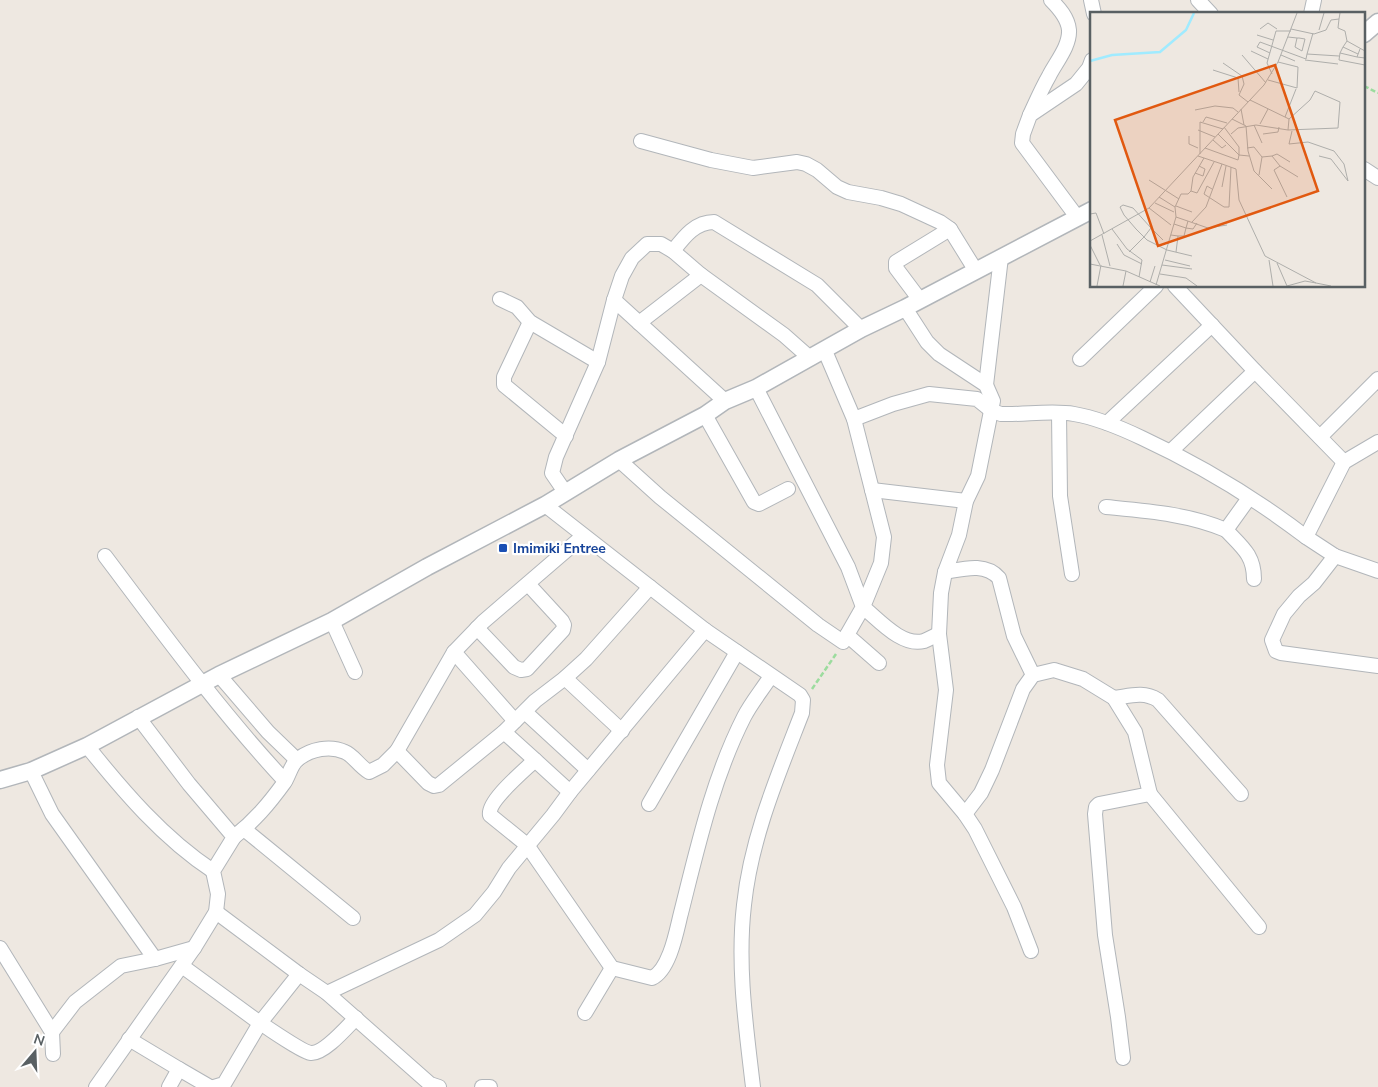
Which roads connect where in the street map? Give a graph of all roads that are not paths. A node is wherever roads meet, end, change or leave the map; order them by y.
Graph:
1 (1051, 0) edge
2 (1198, 0) edge
3 (1209, 12) edge
4 (1378, 22) edge
5 (1366, 32) edge
6 (1090, 64) edge
7 (1030, 115) junction
8 (641, 141) dead end
9 (1366, 170) edge
10 (1378, 178) edge
11 (1084, 213) edge
12 (950, 229) junction
13 (674, 250) junction
14 (1001, 257) junction
15 (976, 271) junction
16 (701, 276) junction
17 (1154, 288) edge
18 (1177, 288) edge
19 (500, 299) dead end
20 (614, 300) junction
21 (920, 300) junction
22 (905, 308) junction
23 (530, 322) junction
24 (639, 323) junction
25 (1212, 325) junction
26 (861, 329) junction
27 (818, 355) junction
28 (1080, 359) dead end
29 (598, 362) junction
30 (1255, 371) junction
31 (1378, 379) edge
32 (986, 385) junction
33 (756, 388) junction
34 (725, 401) junction
35 (992, 411) junction
36 (1059, 413) junction
37 (705, 415) junction
38 (854, 419) junction
39 (1107, 423) junction
40 (566, 436) junction
41 (1320, 437) junction
42 (1378, 442) edge
43 (1172, 452) junction
44 (619, 460) junction
45 (1344, 462) junction
46 (788, 489) dead end
47 (872, 490) junction
48 (564, 492) junction
49 (1249, 498) junction
50 (966, 502) junction
51 (545, 505) junction
52 (1106, 507) dead end
53 (1226, 530) junction
54 (583, 536) junction
55 (1306, 537) junction
56 (105, 556) dead end
57 (1335, 556) junction
58 (1378, 571) edge
59 (945, 572) junction
60 (1072, 574) dead end
61 (1254, 579) dead end
62 (528, 584) junction
63 (650, 587) junction
64 (863, 607) junction
65 (332, 621) junction
66 (477, 628) junction
67 (705, 630) junction
68 (939, 634) junction
69 (845, 638) junction
70 (454, 652) junction
71 (737, 652) junction
72 (879, 663) dead end
73 (1378, 666) edge
74 (355, 672) dead end
75 (220, 675) junction
76 (1033, 675) junction
77 (771, 676) junction
78 (565, 678) junction
79 (202, 684) junction
80 (1114, 698) junction
81 (138, 717) junction
82 (520, 717) junction
83 (622, 730) junction
84 (504, 732) junction
85 (87, 746) junction
86 (397, 751) junction
87 (296, 760) junction
88 (535, 760) junction
89 (31, 770) junction
90 (588, 770) junction
91 (0, 780) edge
92 (285, 781) junction
93 (570, 792) junction
94 (1150, 794) junction
95 (1241, 794) dead end
96 (648, 804) dead end
97 (965, 814) junction
98 (239, 833) junction
99 (527, 845) junction
100 (213, 871) junction
101 (216, 912) junction
102 (353, 918) dead end
103 (1259, 927) dead end
104 (0, 948) edge
105 (194, 948) junction
106 (1031, 951) dead end
107 (155, 960) junction
108 (182, 966) junction
109 (612, 968) junction
110 (299, 974) junction
111 (327, 992) junction
112 (585, 1013) dead end
113 (356, 1018) junction
114 (260, 1024) junction
115 (52, 1032) junction
116 (129, 1039) junction
117 (52, 1054) dead end
118 (1123, 1058) dead end
119 (179, 1069) junction
120 (96, 1087) edge
121 (169, 1087) edge
122 (210, 1087) edge
123 (214, 1087) edge
124 (439, 1087) edge
125 (482, 1087) edge
126 (490, 1087) edge
127 (753, 1087) edge

1 - 7 street
2 - 3 street
4 - 5 street
6 - 7 street
7 - 11 street
8 - 12 street
9 - 10 street
11 - 14 street
12 - 15 street
12 - 21 street
13 - 16 street
13 - 20 street
13 - 26 street
14 - 15 street
14 - 32 street
15 - 21 street
16 - 24 street
16 - 27 street
17 - 28 street
18 - 25 street
19 - 23 street
20 - 24 street
20 - 29 street
21 - 22 street
22 - 26 street
22 - 32 street
23 - 29 street
23 - 40 street
24 - 34 street
25 - 30 street
25 - 39 street
26 - 27 street
27 - 33 street
27 - 38 street
29 - 40 street
30 - 41 street
30 - 43 street
31 - 41 street
32 - 35 street
33 - 34 street
33 - 64 street
34 - 37 street
35 - 36 street
35 - 38 street
35 - 50 street
36 - 39 street
36 - 60 street
37 - 44 street
37 - 46 street
38 - 47 street
39 - 43 street
40 - 48 street
41 - 45 street
42 - 45 street
43 - 49 street
44 - 48 street
44 - 69 street
45 - 55 street
47 - 50 street
47 - 64 street
48 - 51 street
49 - 53 street
49 - 55 street
50 - 59 street
51 - 54 street
51 - 65 street
52 - 53 street
53 - 61 street
54 - 62 street
54 - 63 street
55 - 57 street
56 - 79 street
57 - 58 street
57 - 73 street
59 - 68 street
59 - 76 street
62 - 66 street
62 - 66 street
63 - 67 street
63 - 78 street
64 - 68 street
64 - 69 street
65 - 74 street
65 - 75 street
66 - 70 street
67 - 71 street
67 - 83 street
68 - 97 street
69 - 72 street
70 - 82 street
70 - 86 street
71 - 77 street
71 - 96 street
75 - 79 street
75 - 87 street
76 - 80 street
76 - 97 street
77 - 109 street
77 - 127 street
78 - 82 street
78 - 83 street
79 - 81 street
79 - 92 street
80 - 94 street
80 - 95 street
81 - 85 street
81 - 98 street
82 - 84 street
82 - 90 street
83 - 90 street
84 - 86 street
84 - 88 street
85 - 89 street
85 - 100 street
86 - 87 street
87 - 92 street
88 - 93 street
88 - 99 street
89 - 91 street
89 - 107 street
90 - 93 street
92 - 98 street
93 - 99 street
94 - 103 street
94 - 118 street
97 - 106 street
98 - 100 street
98 - 102 street
99 - 109 street
99 - 111 street
100 - 101 street
101 - 105 street
101 - 110 street
104 - 115 street
105 - 107 street
105 - 108 street
107 - 115 street
108 - 114 street
108 - 116 street
109 - 112 street
110 - 111 street
110 - 114 street
111 - 113 street
113 - 114 street
113 - 124 street
114 - 123 street
115 - 117 street
116 - 119 street
116 - 120 street
119 - 121 street
119 - 122 street
125 - 126 street

